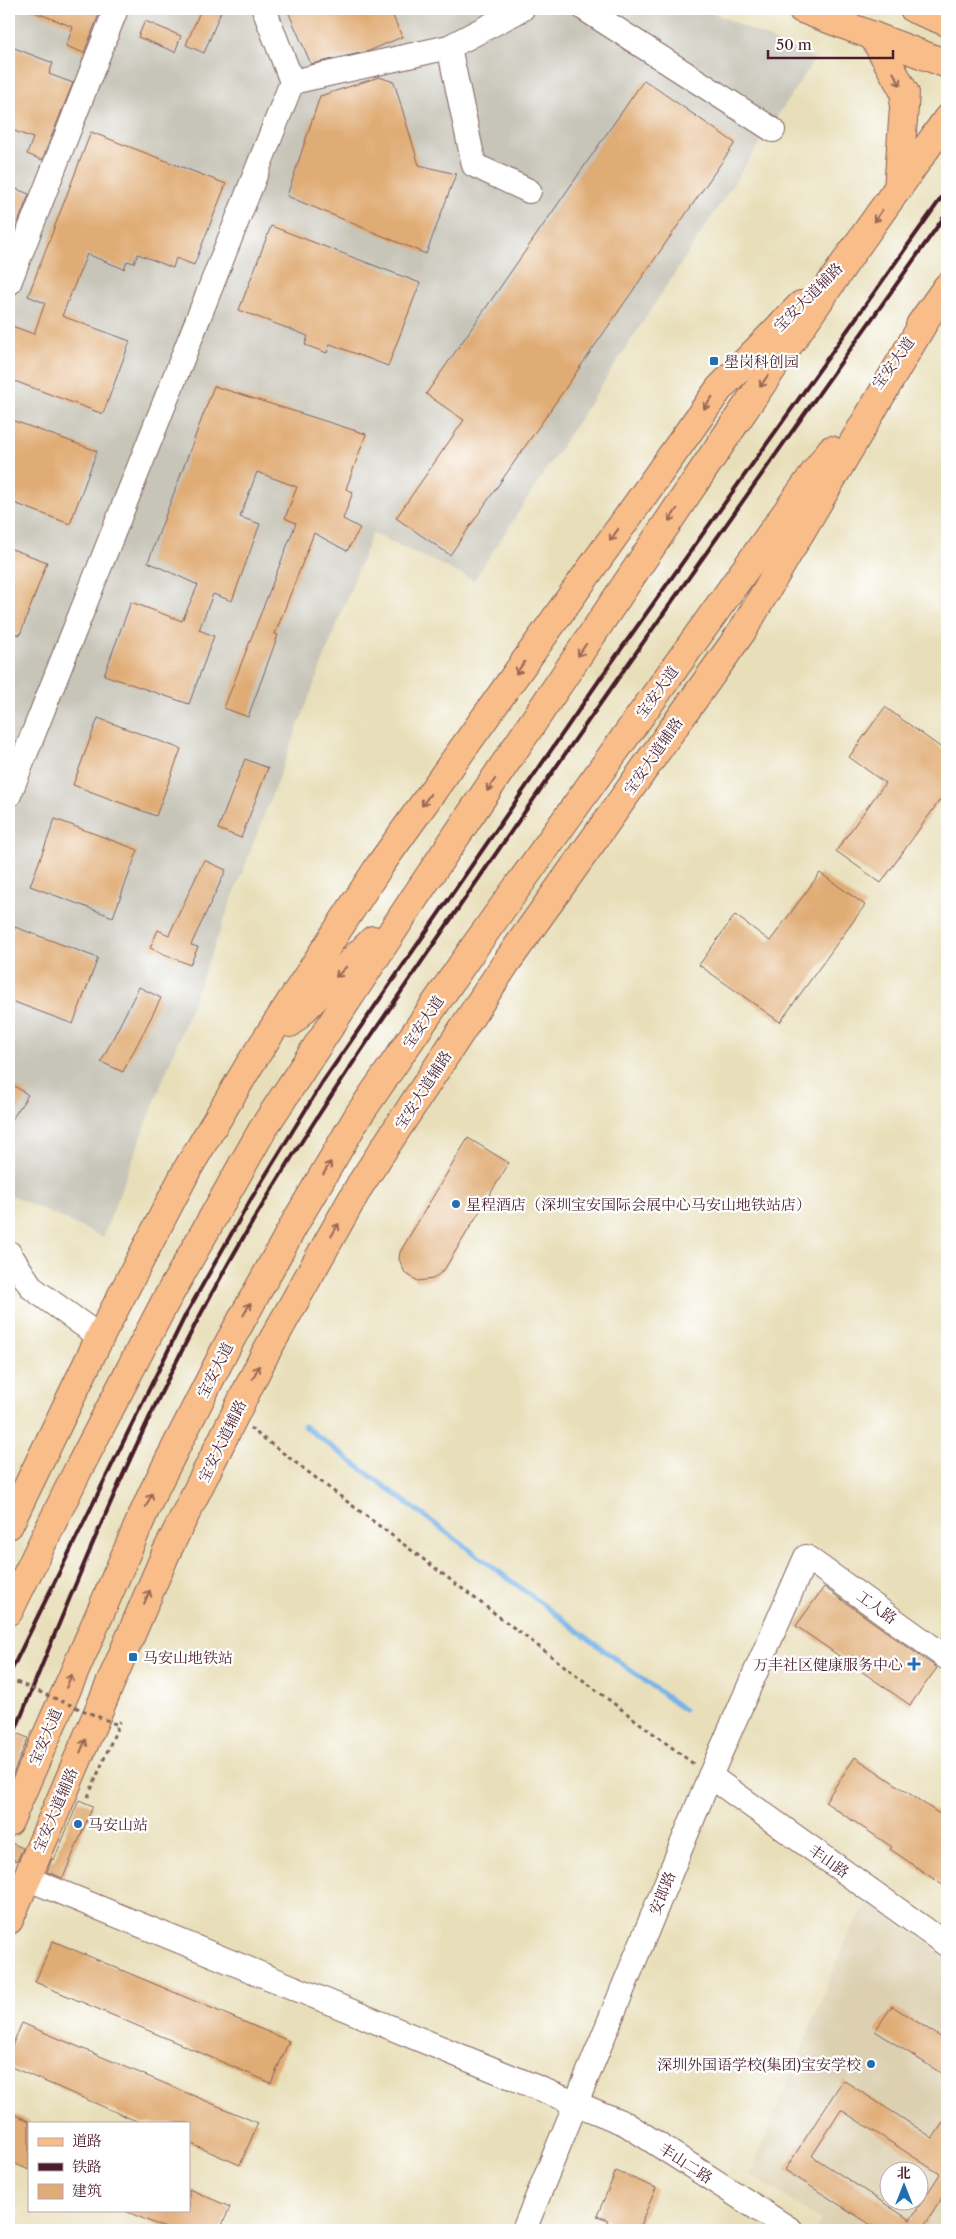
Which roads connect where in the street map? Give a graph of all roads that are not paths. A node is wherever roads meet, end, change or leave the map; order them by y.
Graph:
1 (116, 9) edge
2 (264, 9) edge
3 (522, 9) edge
4 (585, 9) edge
5 (802, 9) edge
6 (914, 9) edge
7 (947, 22) edge
8 (873, 36) junction
9 (449, 47) junction
10 (947, 64) edge
11 (292, 82) junction
12 (947, 119) edge
13 (773, 130) dead end
14 (898, 189) junction
15 (529, 191) dead end
16 (851, 254) junction
17 (9, 283) edge
18 (947, 287) edge
19 (930, 312) junction
20 (9, 795) edge
21 (413, 900) junction
22 (250, 1064) junction
23 (9, 1253) edge
24 (19, 1287) edge
25 (100, 1337) junction
26 (234, 1428) junction
27 (9, 1525) edge
28 (806, 1557) joint
29 (104, 1600) junction
30 (9, 1611) edge
31 (947, 1658) edge
32 (710, 1776) junction
33 (9, 1822) edge
34 (26, 1878) junction
35 (9, 1920) edge
36 (947, 1945) edge
37 (577, 2103) junction
38 (524, 2230) edge
39 (791, 2230) edge

1 - 17 street
2 - 11 street
3 - 9 street
4 - 13 street
5 - 8 main road
6 - 7 main road
8 - 10 main road
8 -> 14 main road
9 - 11 street
9 - 15 street
11 - 20 street
12 - 14 main road
14 -> 16 main road
16 -> 21 main road
16 -> 22 main road, 宝安大道辅路
18 - 19 main road, 宝安大道
26 -> 19 main road, 宝安大道辅路
29 -> 19 main road, 宝安大道
21 -> 22 main road
21 - 30 main road
22 - 25 main road, 宝安大道辅路
23 - 24 street
24 - 25 street
25 - 27 main road, 宝安大道辅路
26 - 29 main road
34 -> 26 main road, 宝安大道辅路
28 - 31 street, 工人路
28 - 32 street, 安郎路
33 -> 29 main road, 宝安大道
32 - 36 street, 丰山路
32 - 37 street, 安郎路
34 - 35 main road, 宝安大道辅路
34 - 37 street, 丰山二路
37 - 38 street, 安郎路
37 - 39 street, 丰山二路

